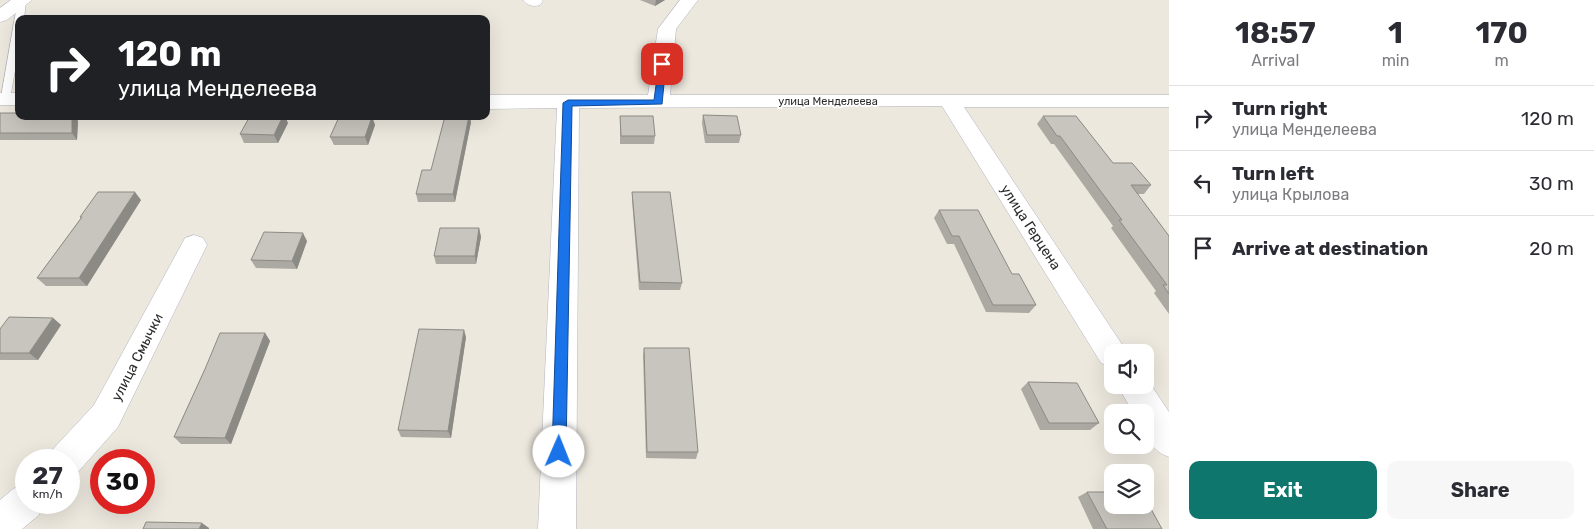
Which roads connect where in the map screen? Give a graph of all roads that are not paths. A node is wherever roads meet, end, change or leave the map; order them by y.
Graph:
1 (22, 0) edge
2 (689, 0) edge
3 (20, 15) edge
4 (0, 16) edge
5 (15, 43) edge
6 (6, 99) edge
7 (949, 100) junction
8 (1169, 101) edge
9 (490, 102) edge
10 (658, 102) junction
11 (568, 103) junction
12 (194, 245) dead end
13 (1106, 344) edge
14 (1139, 394) edge
15 (1169, 441) edge
16 (76, 449) edge
17 (15, 511) edge
18 (0, 523) edge
19 (557, 529) edge

1 - 3 lane
1 - 4 street
2 - 10 street
5 - 6 lane
7 - 8 street, улица Менделеева
7 - 10 street, улица Менделеева
7 - 13 street, улица Герцена
9 - 11 street, улица Менделеева
10 - 11 street, улица Менделеева
11 - 19 street
12 - 16 street, улица Смычки
14 - 15 street
17 - 18 street

